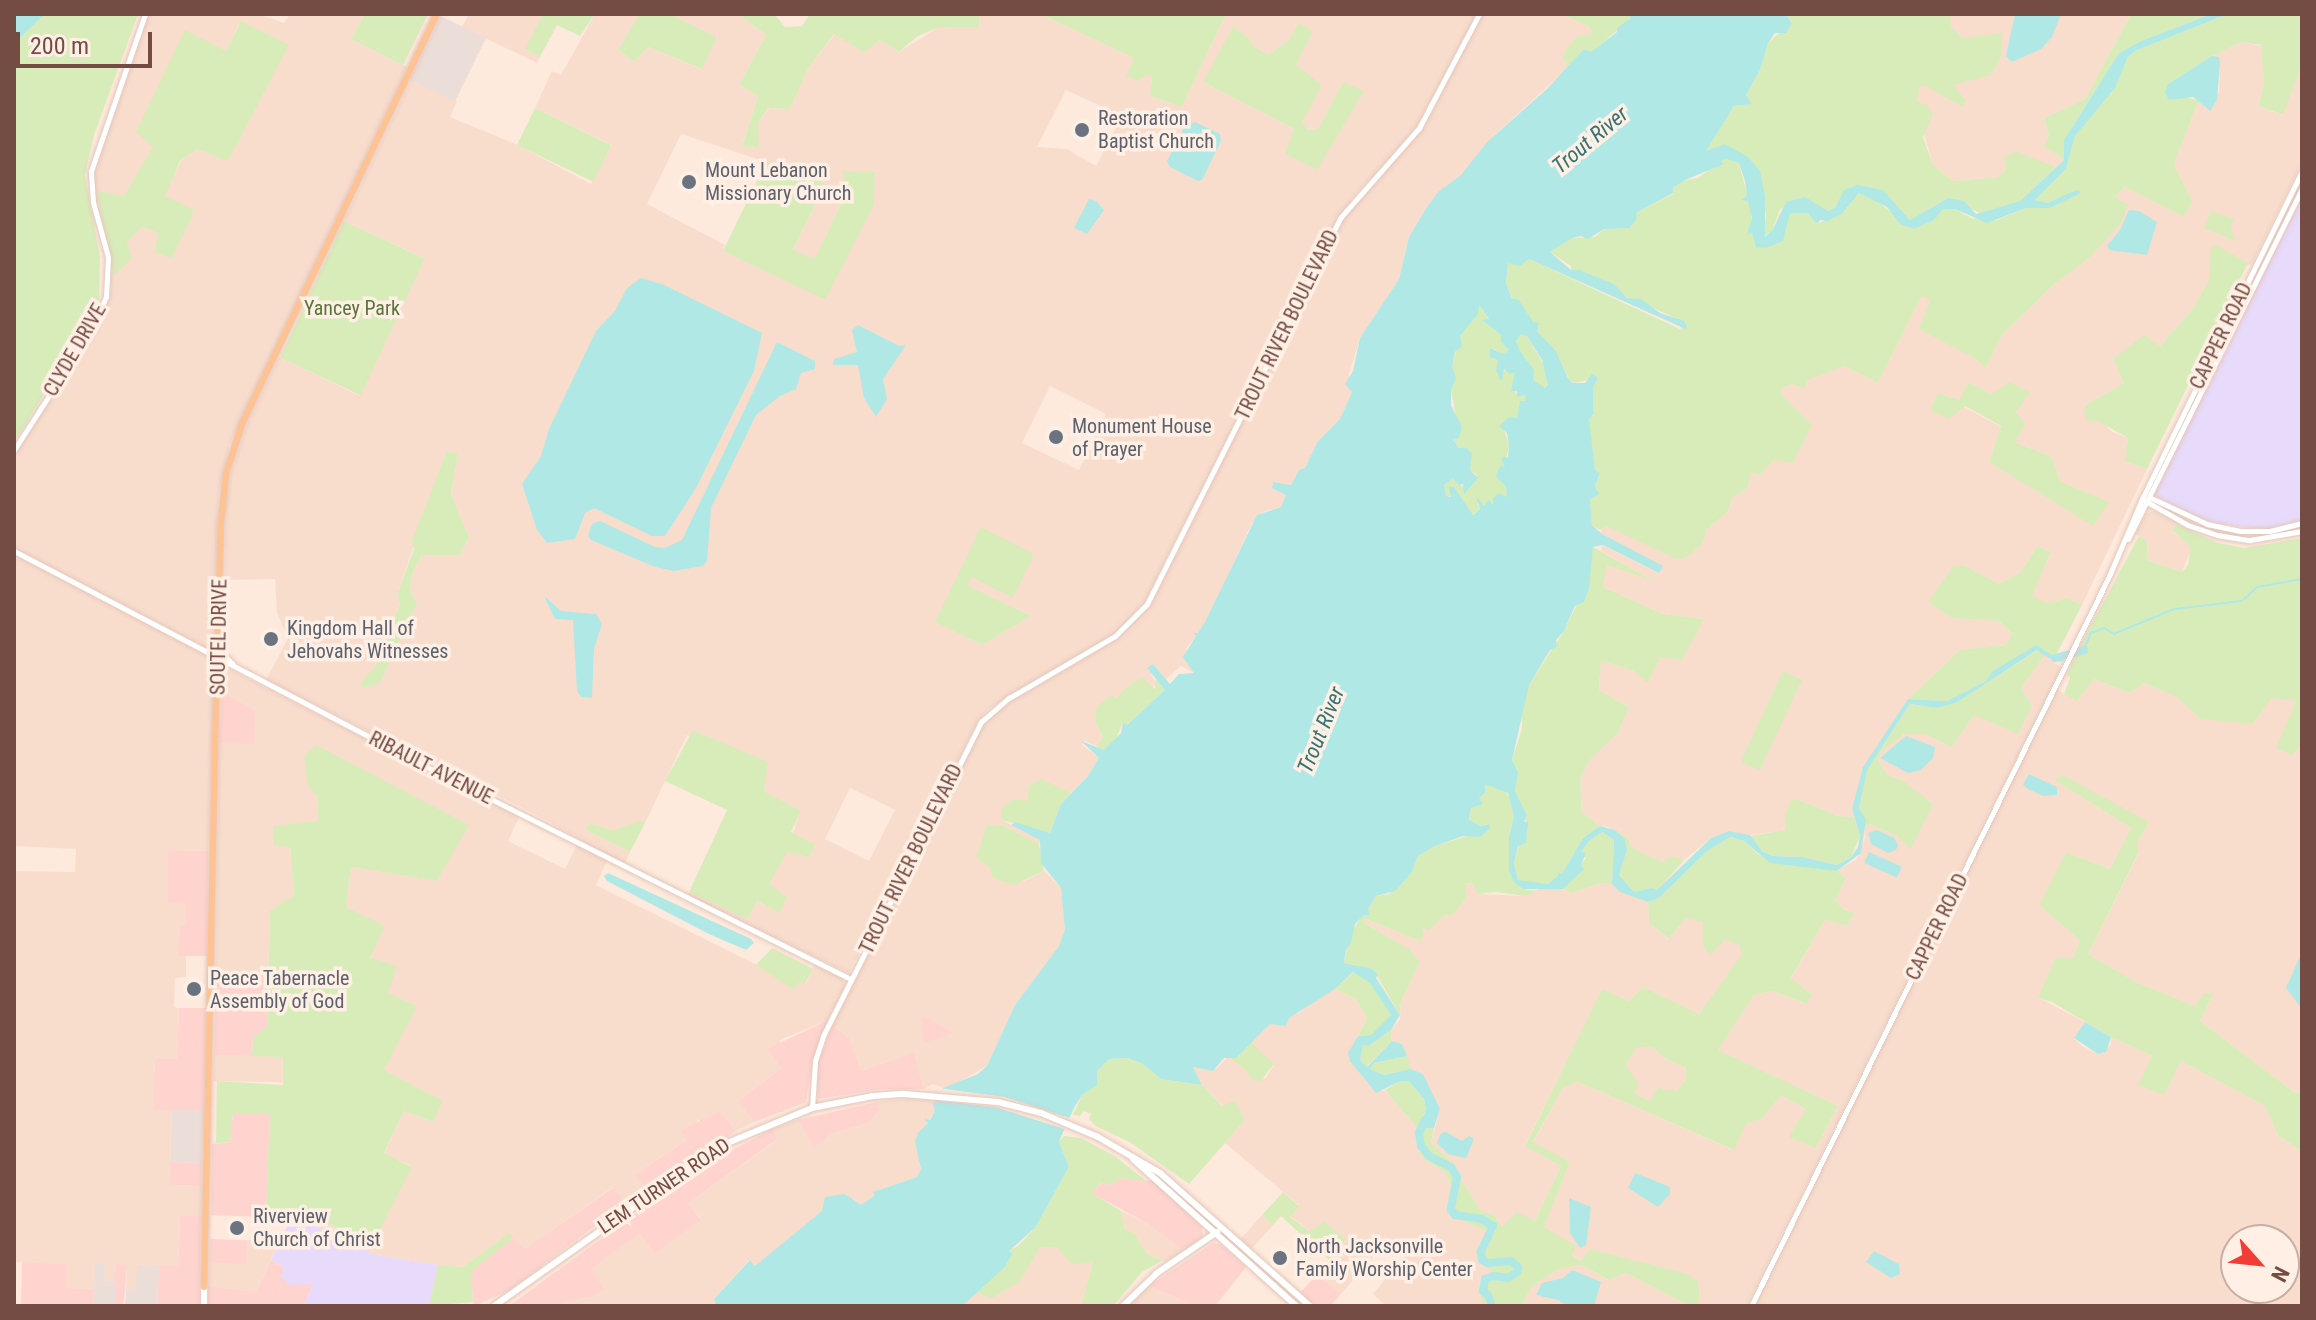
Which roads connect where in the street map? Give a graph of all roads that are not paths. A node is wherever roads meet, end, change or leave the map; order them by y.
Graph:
1 (145, 14) edge
2 (437, 14) edge
3 (1479, 14) edge
4 (2302, 171) edge
5 (2302, 189) edge
6 (14, 450) edge
7 (2151, 498) junction
8 (2142, 499) junction
9 (2148, 505) junction
10 (2302, 523) edge
11 (2240, 531) junction
12 (2302, 531) edge
13 (2238, 538) junction
14 (2123, 547) junction
15 (14, 551) edge
16 (219, 655) junction
17 (851, 979) junction
18 (812, 1108) junction
19 (1127, 1154) junction
20 (1222, 1227) junction
21 (1215, 1234) junction
22 (204, 1306) edge
23 (494, 1306) edge
24 (1123, 1306) edge
25 (1296, 1306) edge
26 (1310, 1306) edge
27 (1751, 1306) edge

1 - 6 street, CLYDE DRIVE
2 - 16 main road, SOUTEL DRIVE
3 - 17 street, TROUT RIVER BOULEVARD
4 - 8 street, CAPPER ROAD
5 - 7 street, CAPPER ROAD
7 - 8 street
7 - 9 street, CAPPER ROAD
7 - 11 street
8 - 9 street
8 - 14 street, CAPPER ROAD
9 - 13 street
9 - 14 street, CAPPER ROAD
10 - 11 street
11 - 13 street
12 - 13 street
14 - 27 street, CAPPER ROAD
15 - 16 street, RIBAULT AVENUE
16 - 17 street, RIBAULT AVENUE
16 - 22 main road, SOUTEL DRIVE
17 - 18 street, TROUT RIVER BOULEVARD
18 - 19 main road, LEM TURNER ROAD
18 - 23 main road, LEM TURNER ROAD
19 - 20 main road, LEM TURNER ROAD
19 - 21 main road, LEM TURNER ROAD
20 - 21 main road
20 - 26 main road, LEM TURNER ROAD
21 - 24 main road
21 - 25 main road, LEM TURNER ROAD

